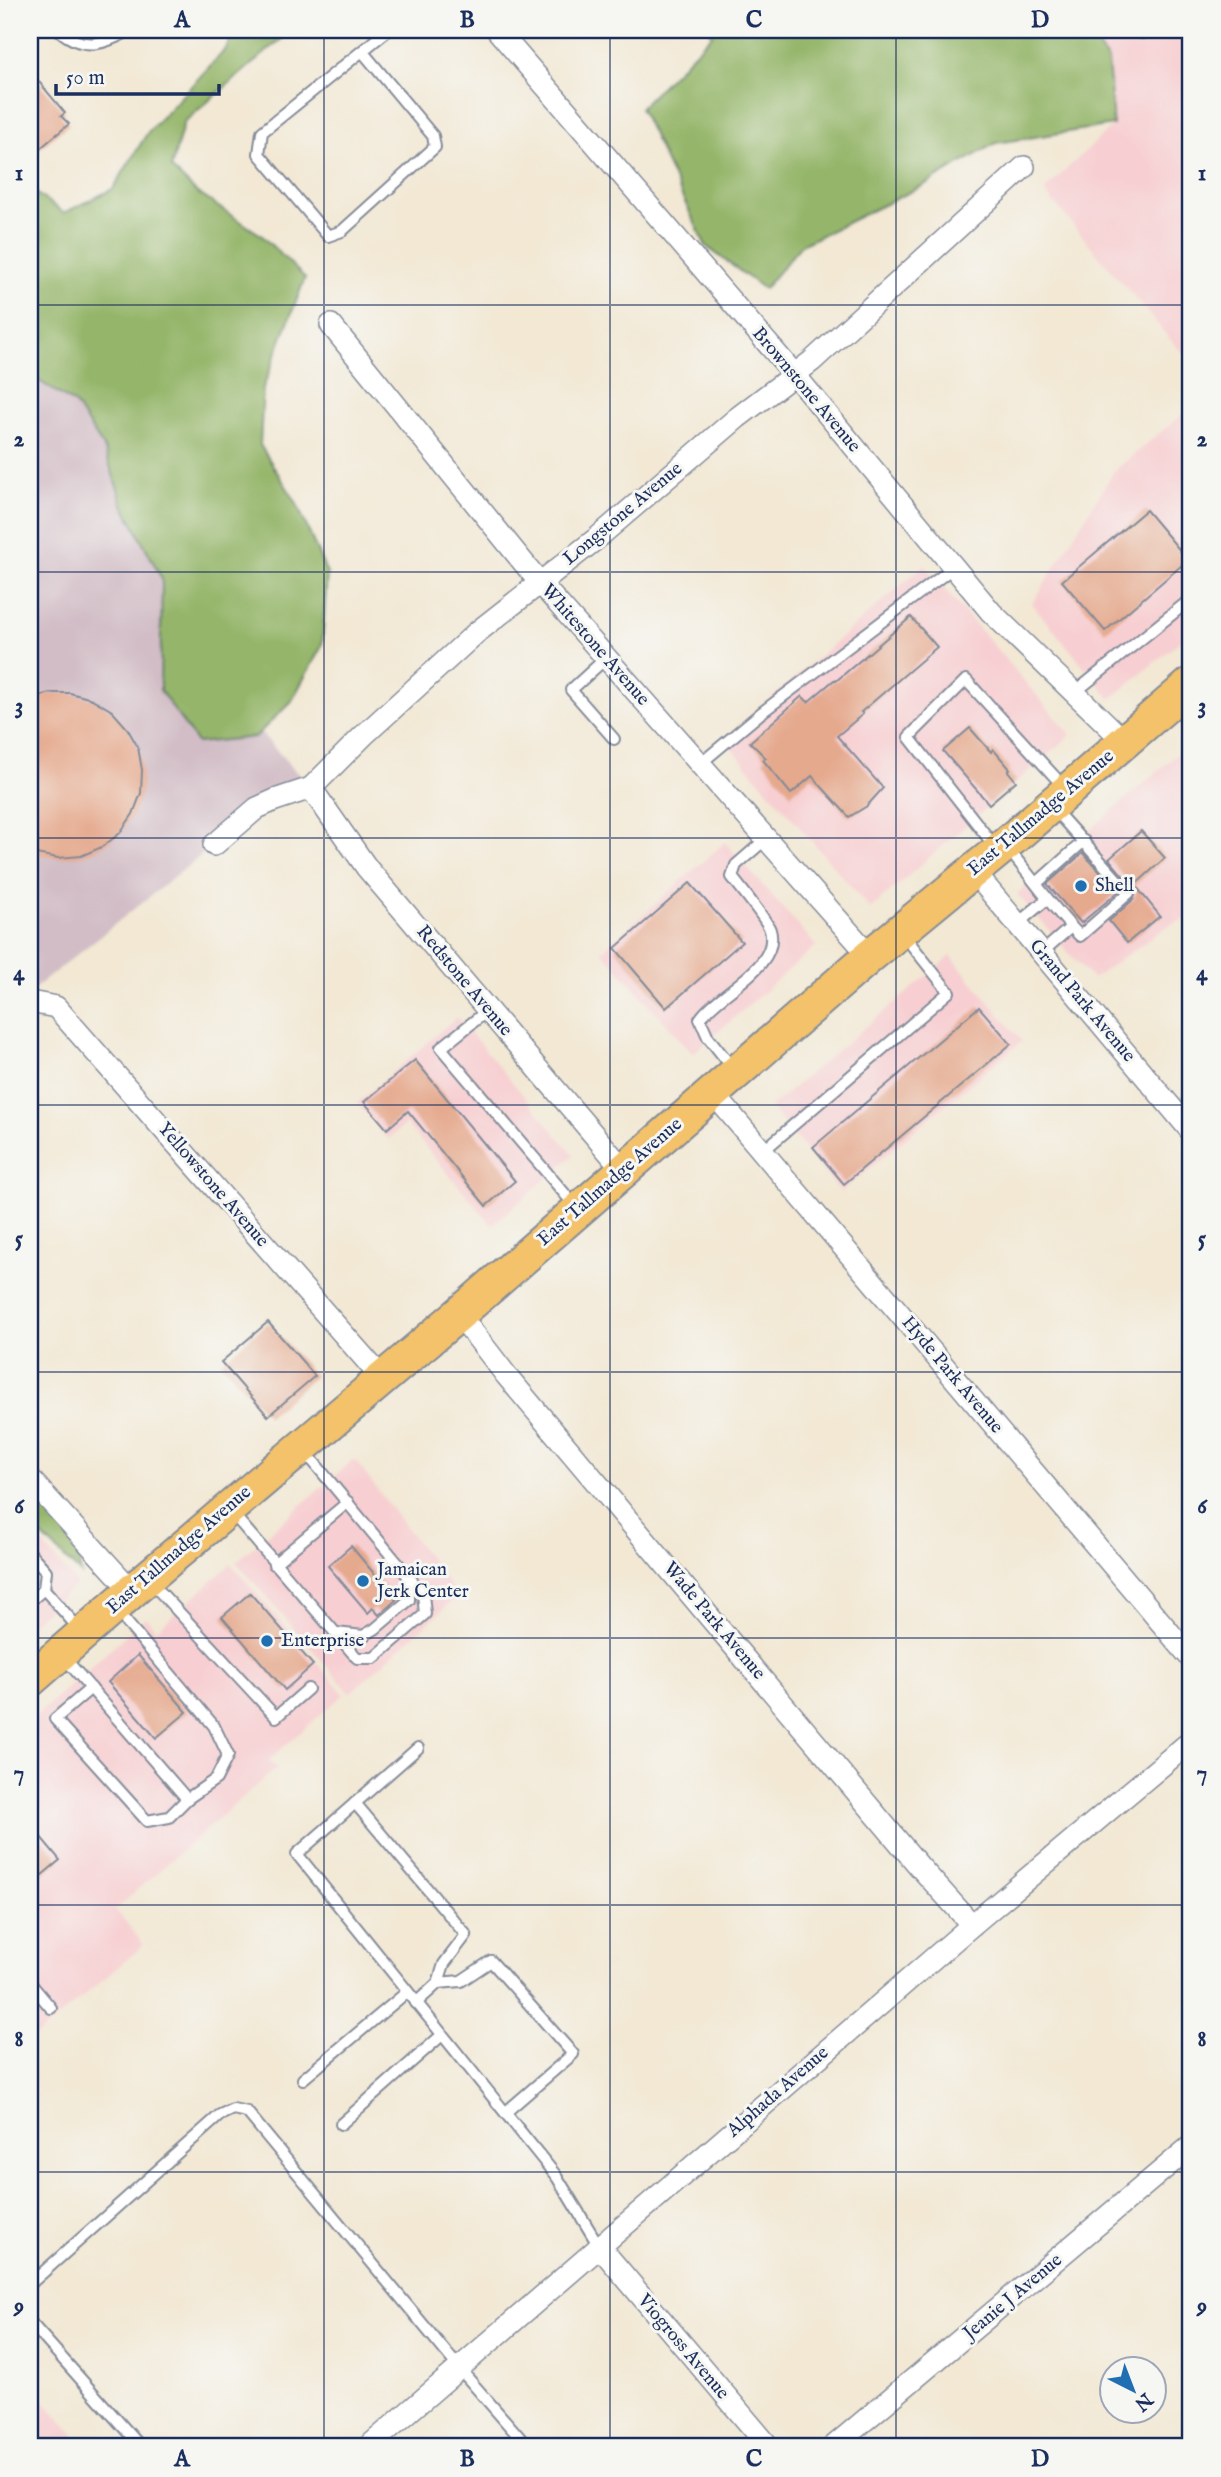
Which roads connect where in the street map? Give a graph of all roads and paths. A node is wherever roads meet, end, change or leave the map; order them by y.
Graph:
1 (59, 30) edge
2 (130, 30) edge
3 (388, 30) edge
4 (497, 30) edge
5 (1138, 30) edge
6 (1145, 30) edge
7 (362, 51) junction
8 (1024, 167) dead end
9 (331, 325) dead end
10 (794, 374) junction
11 (954, 567) junction
12 (540, 583) junction
13 (1191, 599) edge
14 (606, 658) junction
15 (1191, 684) edge
16 (1074, 693) junction
17 (614, 738) dead end
18 (1124, 741) junction
19 (700, 765) junction
20 (311, 788) junction
21 (1059, 798) junction
22 (766, 839) junction
23 (1084, 841) junction
24 (214, 845) dead end
25 (992, 855) junction
26 (1037, 883) junction
27 (1047, 899) junction
28 (1017, 924) junction
29 (1071, 927) junction
30 (900, 931) junction
31 (1041, 953) junction
32 (870, 956) junction
33 (33, 1002) edge
34 (488, 1010) junction
35 (725, 1083) junction
36 (1191, 1131) edge
37 (763, 1151) junction
38 (623, 1169) junction
39 (578, 1209) junction
40 (459, 1314) junction
41 (382, 1378) junction
42 (301, 1447) junction
43 (30, 1479) edge
44 (348, 1502) junction
45 (228, 1509) junction
46 (30, 1553) edge
47 (274, 1564) junction
48 (408, 1577) junction
49 (44, 1589) junction
50 (131, 1592) junction
51 (30, 1601) edge
52 (336, 1633) junction
53 (72, 1643) junction
54 (1191, 1658) edge
55 (30, 1680) edge
56 (91, 1688) junction
57 (308, 1689) dead end
58 (1191, 1741) edge
59 (418, 1748) dead end
60 (187, 1799) junction
61 (355, 1803) junction
62 (972, 1925) junction
63 (30, 1983) edge
64 (438, 1983) junction
65 (407, 1992) junction
66 (416, 2003) junction
67 (51, 2008) dead end
68 (442, 2035) junction
69 (303, 2079) dead end
70 (506, 2112) junction
71 (341, 2124) dead end
72 (1191, 2146) edge
73 (599, 2246) junction
74 (30, 2284) edge
75 (30, 2322) edge
76 (459, 2368) junction
77 (375, 2445) edge
78 (141, 2447) edge
79 (528, 2447) edge
80 (769, 2447) edge
81 (833, 2447) edge

1 - 2 lane
3 - 7 lane
4 - 10 street, Brownstone Avenue
5 - 6 lane
7 - 7 lane
8 - 10 street, Longstone Avenue
9 - 12 street, Whitestone Avenue
10 - 11 street, Brownstone Avenue
10 - 12 street, Longstone Avenue
11 - 16 street, Brownstone Avenue
11 - 19 lane
12 - 14 street, Whitestone Avenue
12 - 20 street, Longstone Avenue
13 - 16 lane
14 - 17 lane
14 - 19 street, Whitestone Avenue
15 - 18 main road, East Tallmadge Avenue
16 - 18 street, Brownstone Avenue
18 - 21 main road, East Tallmadge Avenue
19 - 22 street, Whitestone Avenue
20 - 24 street, Longstone Avenue
20 - 34 street, Redstone Avenue
21 - 23 lane
21 - 25 main road, East Tallmadge Avenue
21 - 25 lane
22 - 32 street, Whitestone Avenue
22 - 35 lane
23 - 26 lane
23 - 29 lane
25 - 26 lane
25 - 28 street, Grand Park Avenue
25 - 30 main road, East Tallmadge Avenue
26 - 27 lane
27 - 28 lane
27 - 29 lane
28 - 31 street, Grand Park Avenue
29 - 31 lane
30 - 32 main road, East Tallmadge Avenue
30 - 37 lane
31 - 36 street, Grand Park Avenue
32 - 35 main road, East Tallmadge Avenue
33 - 41 street, Yellowstone Avenue
34 - 38 street, Redstone Avenue
34 - 39 lane
35 - 37 street, Hyde Park Avenue
35 - 38 main road, East Tallmadge Avenue
37 - 54 street, Hyde Park Avenue
38 - 39 main road, East Tallmadge Avenue
39 - 40 main road, East Tallmadge Avenue
40 - 41 main road, East Tallmadge Avenue
40 - 62 street, Wade Park Avenue
41 - 42 main road, East Tallmadge Avenue
42 - 44 lane
42 - 45 main road, East Tallmadge Avenue
43 - 50 street
44 - 47 lane
44 - 48 lane
45 - 47 lane
45 - 50 main road, East Tallmadge Avenue
46 - 49 lane
47 - 52 lane
48 - 52 lane
48 - 52 lane
49 - 51 lane
49 - 53 lane
50 - 53 main road, East Tallmadge Avenue
50 - 57 lane
50 - 60 lane
53 - 55 main road, East Tallmadge Avenue
53 - 56 lane
56 - 60 lane
56 - 60 lane
58 - 62 street, Alphada Avenue
59 - 61 lane
61 - 64 lane
61 - 65 lane
62 - 73 street, Alphada Avenue
63 - 67 lane
64 - 66 lane
64 - 70 lane
65 - 66 lane
65 - 69 lane
66 - 68 lane
68 - 70 lane
68 - 71 lane
70 - 73 lane
72 - 81 street, Jeanie J Avenue
73 - 76 street, Alphada Avenue
73 - 80 street, Viogross Avenue
74 - 76 lane
75 - 78 lane
76 - 77 street, Alphada Avenue
76 - 79 lane

